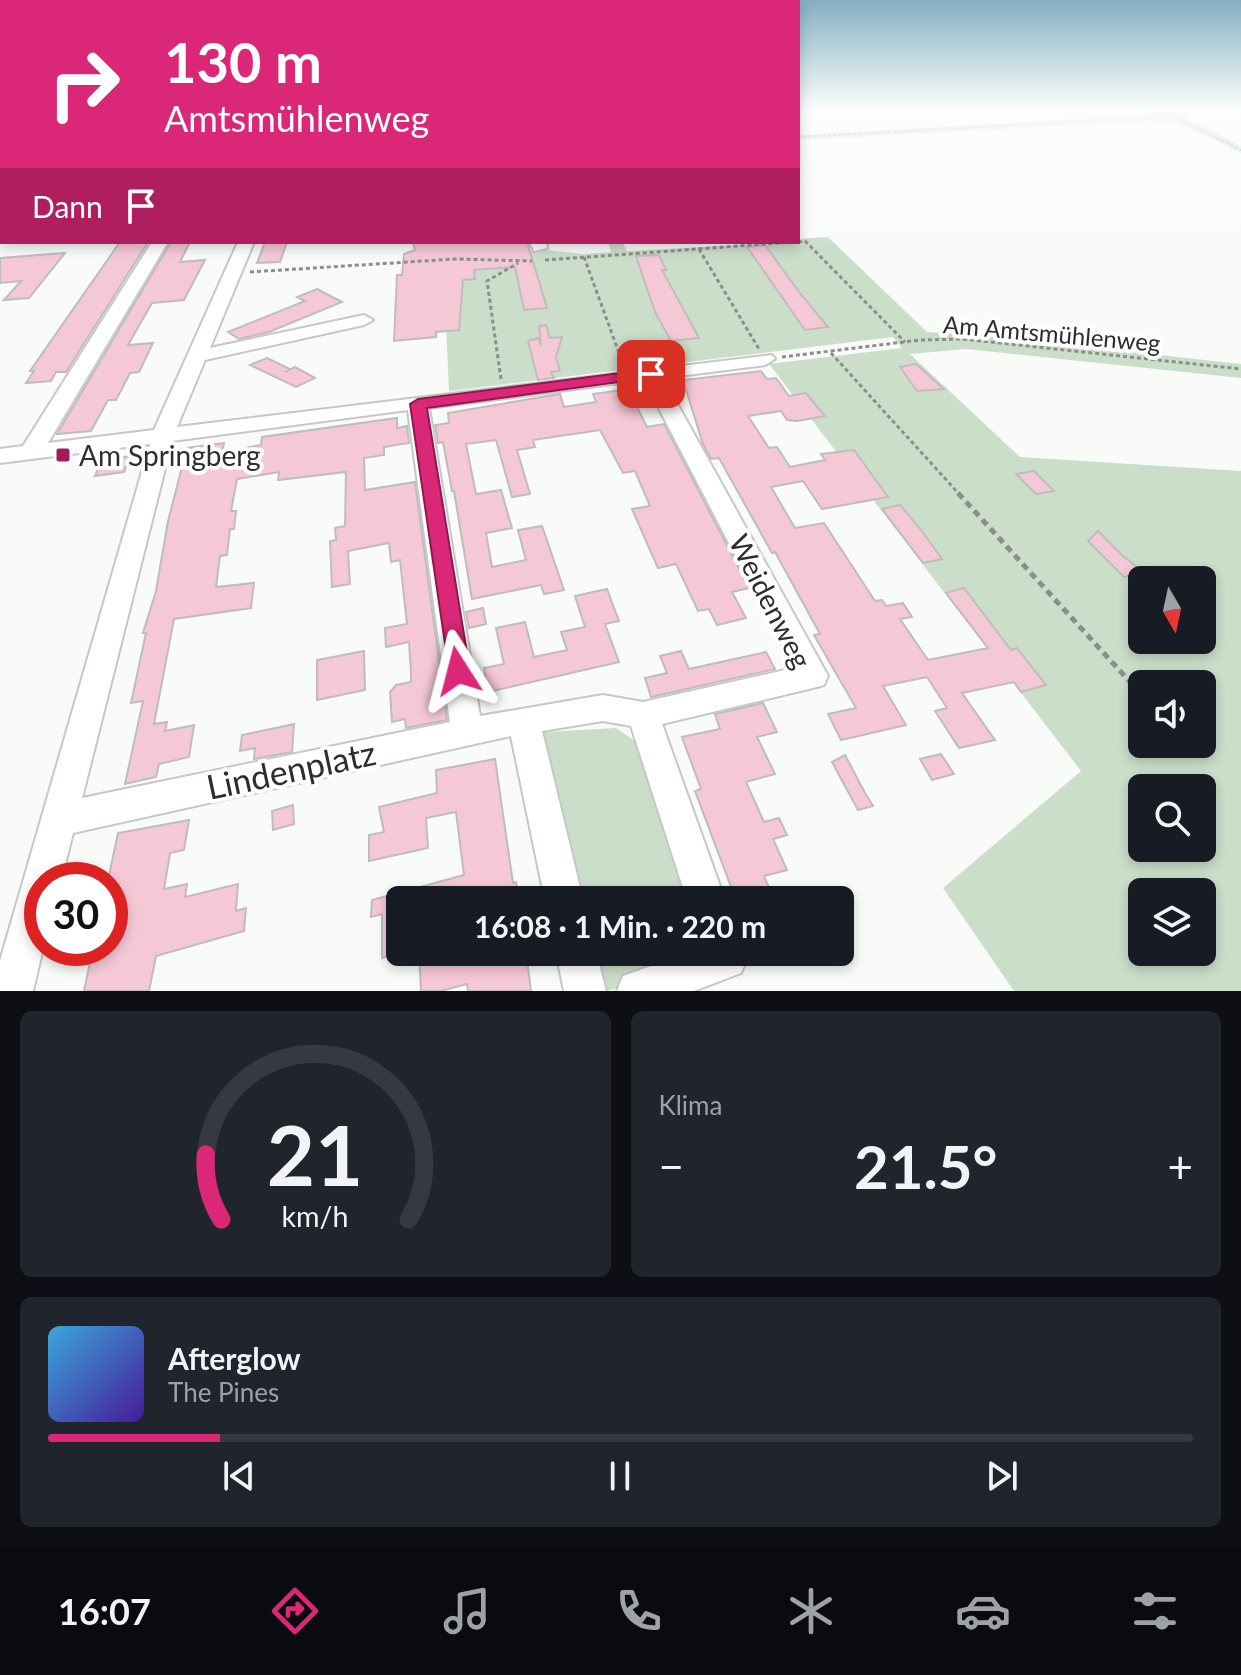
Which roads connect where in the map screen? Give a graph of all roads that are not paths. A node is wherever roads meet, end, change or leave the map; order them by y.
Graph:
1 (159, 244) edge
2 (245, 244) edge
3 (364, 320) dead end
4 (199, 356) junction
5 (765, 359) road end
6 (639, 375) junction
7 (418, 404) junction
8 (163, 435) junction
9 (31, 452) junction
10 (0, 456) edge
11 (643, 715) junction
12 (524, 720) junction
13 (467, 731) junction
14 (57, 820) junction
15 (561, 886) edge
16 (701, 886) edge
17 (12, 951) edge
18 (579, 966) edge
19 (708, 966) edge
20 (12, 991) edge
21 (585, 991) edge
22 (638, 991) edge

1 - 9 street
2 - 4 street
3 - 4 street
4 - 8 street
5 - 6 street
6 - 7 street
6 - 11 street, Weidenweg
7 - 8 street
7 - 13 street
8 - 9 street
8 - 14 street
9 - 10 street
11 - 12 street, Lindenplatz
11 - 16 street
12 - 13 street, Lindenplatz
12 - 15 street
13 - 14 street, Lindenplatz
14 - 17 street
17 - 20 street
18 - 21 street
19 - 22 street

